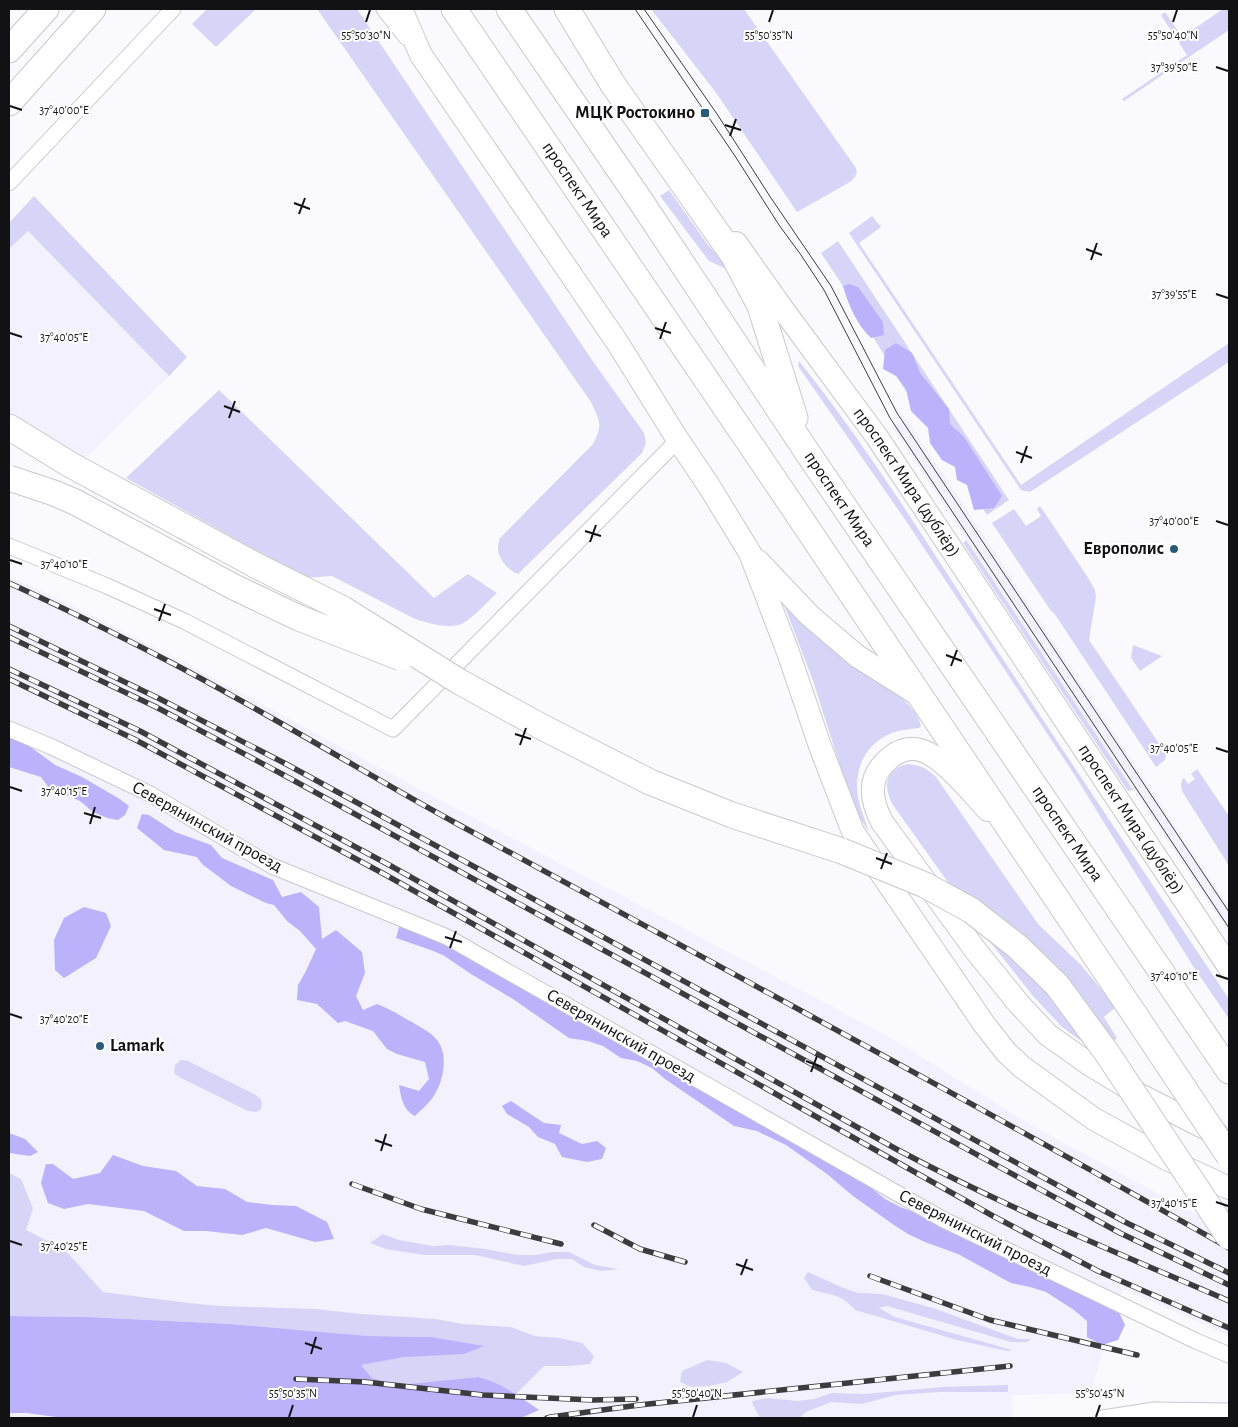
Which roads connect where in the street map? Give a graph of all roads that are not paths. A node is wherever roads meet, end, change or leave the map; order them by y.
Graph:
1 (46, 9) edge
2 (93, 9) edge
3 (174, 9) edge
4 (384, 9) edge
5 (401, 9) edge
6 (454, 9) edge
7 (509, 9) edge
8 (567, 9) edge
9 (9, 50) edge
10 (421, 56) junction
11 (9, 103) edge
12 (9, 183) edge
13 (733, 255) junction
14 (846, 394) junction
15 (9, 427) edge
16 (678, 440) junction
17 (806, 452) junction
18 (9, 478) edge
19 (9, 546) edge
20 (750, 553) junction
21 (460, 682) junction
22 (918, 694) junction
23 (9, 729) edge
24 (1015, 838) junction
25 (1229, 967) edge
26 (1229, 1071) edge
27 (1229, 1140) edge
28 (1229, 1156) edge
29 (1229, 1188) edge
30 (1229, 1237) edge
31 (1229, 1355) edge
32 (1229, 1411) edge
33 (1103, 1418) edge

1 - 9 main road
2 - 11 main road
3 - 12 street
4 - 10 street
5 - 10 main road, проспект Мира
6 - 22 main road, проспект Мира
7 - 17 main road, проспект Мира
8 - 13 main road
8 - 14 main road, проспект Мира (дублёр)
10 - 16 main road, проспект Мира
13 - 14 main road
13 - 17 main road
14 - 25 main road, проспект Мира (дублёр)
15 - 21 main road, bridge
16 - 19 street
16 - 20 main road, проспект Мира
17 - 26 main road, проспект Мира
18 - 21 main road, bridge
20 - 22 main road, проспект Мира
20 - 29 main road, проспект Мира
21 - 30 main road, bridge
22 - 24 main road, проспект Мира
23 - 31 street, Северянинский проезд
24 - 27 main road
24 - 28 main road, проспект Мира, bridge
32 - 33 street

